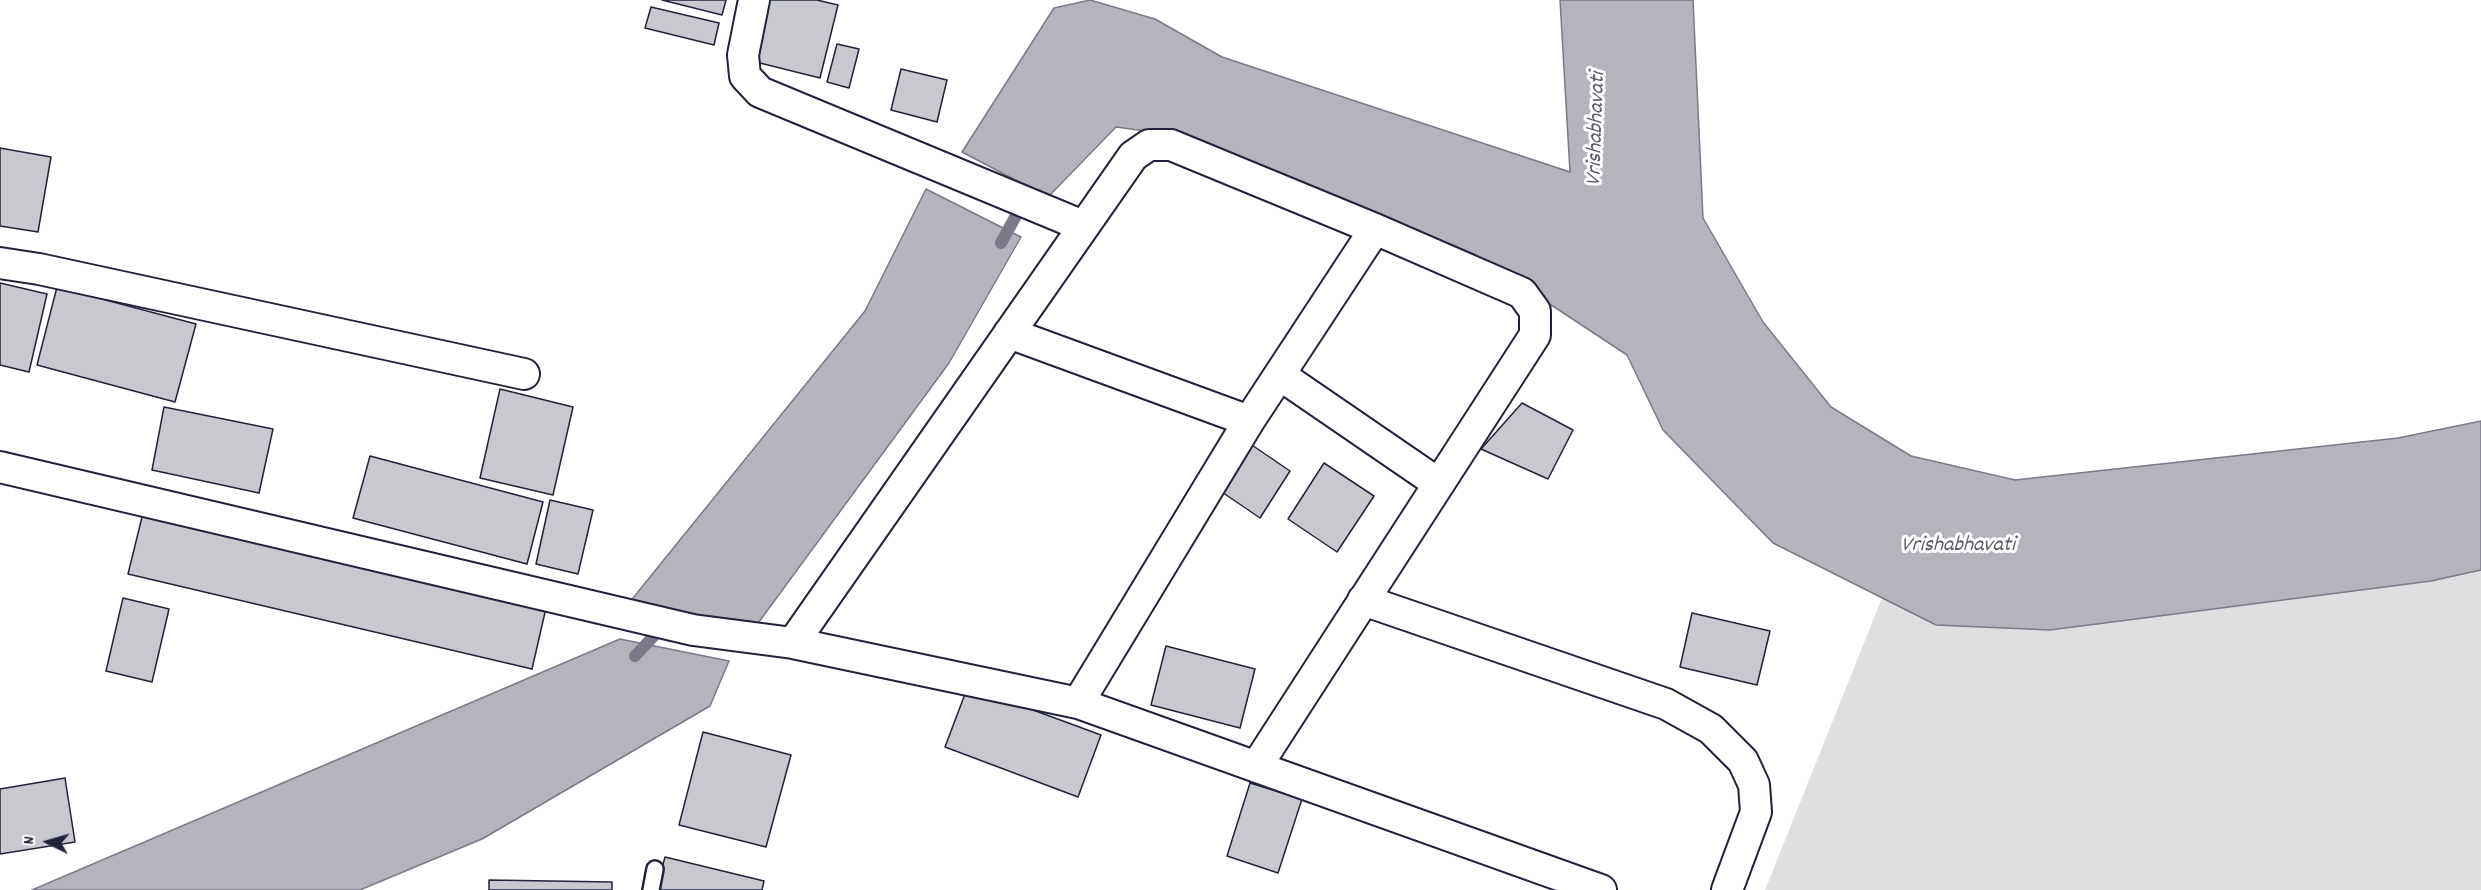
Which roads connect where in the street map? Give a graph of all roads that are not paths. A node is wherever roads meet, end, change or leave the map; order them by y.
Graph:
1 (754, 0) edge
2 (1083, 226) junction
3 (1375, 229) junction
4 (0, 263) edge
5 (1009, 333) junction
6 (524, 374) dead end
7 (1280, 375) junction
8 (1249, 421) junction
9 (0, 467) edge
10 (1439, 484) junction
11 (1363, 600) junction
12 (793, 643) junction
13 (1078, 703) junction
14 (1256, 767) junction
15 (655, 869) dead end
16 (651, 890) edge
17 (1601, 890) edge
18 (1727, 890) edge

1 - 2 street
2 - 3 street
2 - 5 street
3 - 7 street
3 - 10 street
4 - 6 street
5 - 8 street
5 - 12 street
7 - 8 street
7 - 10 street
8 - 13 street
9 - 12 street
10 - 11 street
11 - 14 street
11 - 18 street
12 - 13 street
13 - 14 street
14 - 17 street
15 - 16 lane

